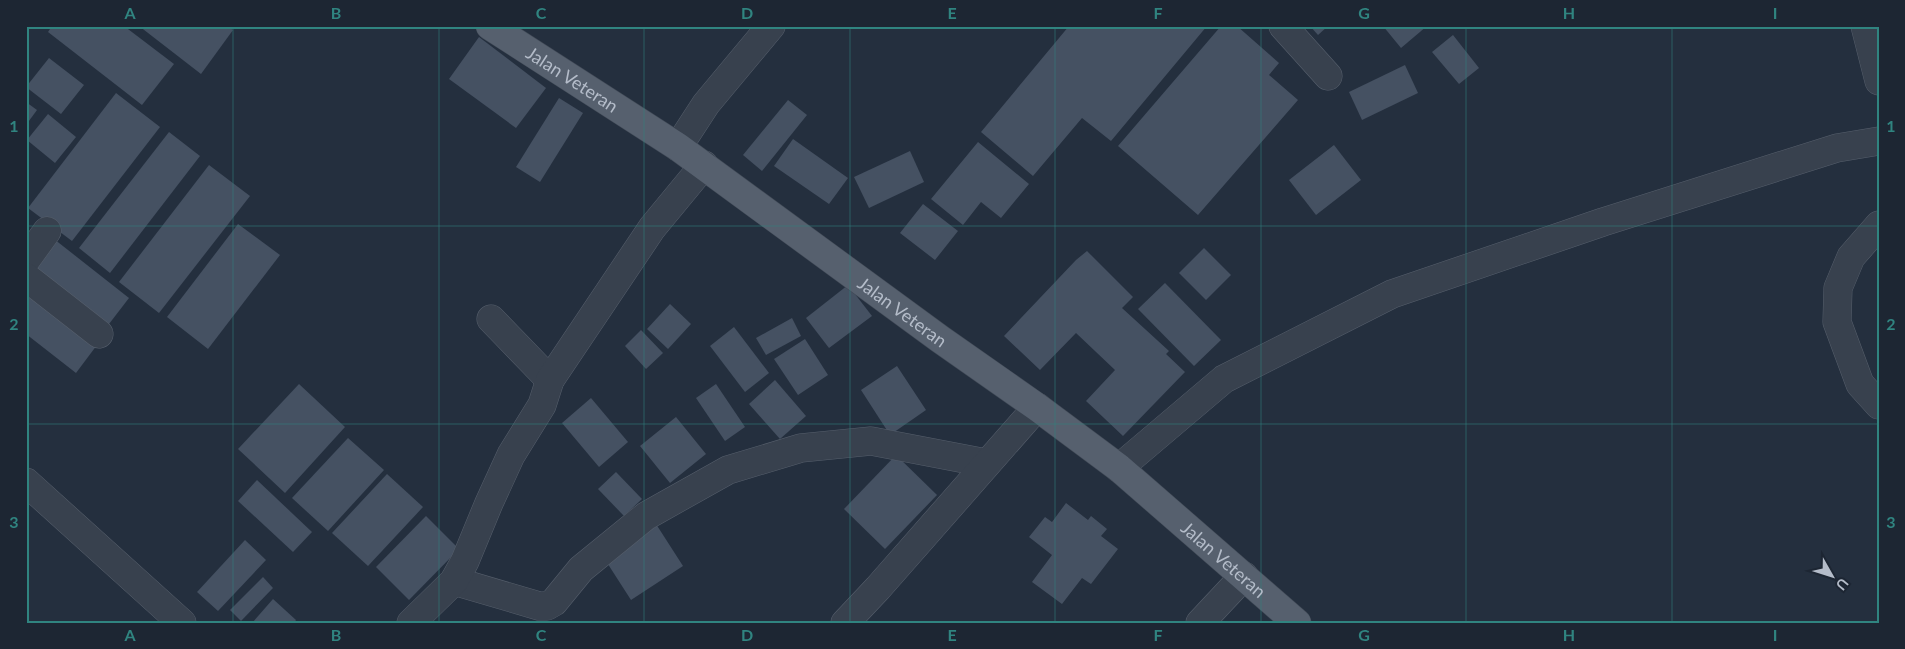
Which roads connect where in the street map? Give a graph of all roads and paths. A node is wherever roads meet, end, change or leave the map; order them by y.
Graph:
1 (490, 26) edge
2 (771, 26) edge
3 (1283, 26) edge
4 (1865, 26) edge
5 (1328, 76) dead end
6 (1879, 81) edge
7 (1879, 141) edge
8 (678, 147) junction
9 (704, 165) junction
10 (1879, 225) edge
11 (47, 231) dead end
12 (26, 260) edge
13 (26, 277) edge
14 (491, 319) dead end
15 (99, 334) dead end
16 (550, 380) junction
17 (1879, 405) edge
18 (1037, 407) junction
19 (986, 463) junction
20 (1118, 468) junction
21 (26, 482) edge
22 (1244, 576) junction
23 (454, 581) junction
24 (182, 623) edge
25 (411, 623) edge
26 (845, 623) edge
27 (1200, 623) edge
28 (1297, 623) edge

1 - 8 main road, Jalan Veteran
2 - 8 street
3 - 5 street
4 - 6 street
7 - 20 street
8 - 9 main road, Jalan Veteran
9 - 16 street
9 - 18 main road, Jalan Veteran
10 - 17 street
11 - 12 street
13 - 15 street
14 - 16 street
16 - 23 street
18 - 19 street
18 - 20 main road, Jalan Veteran
19 - 23 street
19 - 26 street
20 - 22 main road, Jalan Veteran
21 - 24 street
22 - 27 street
22 - 28 main road, Jalan Veteran
23 - 25 street

